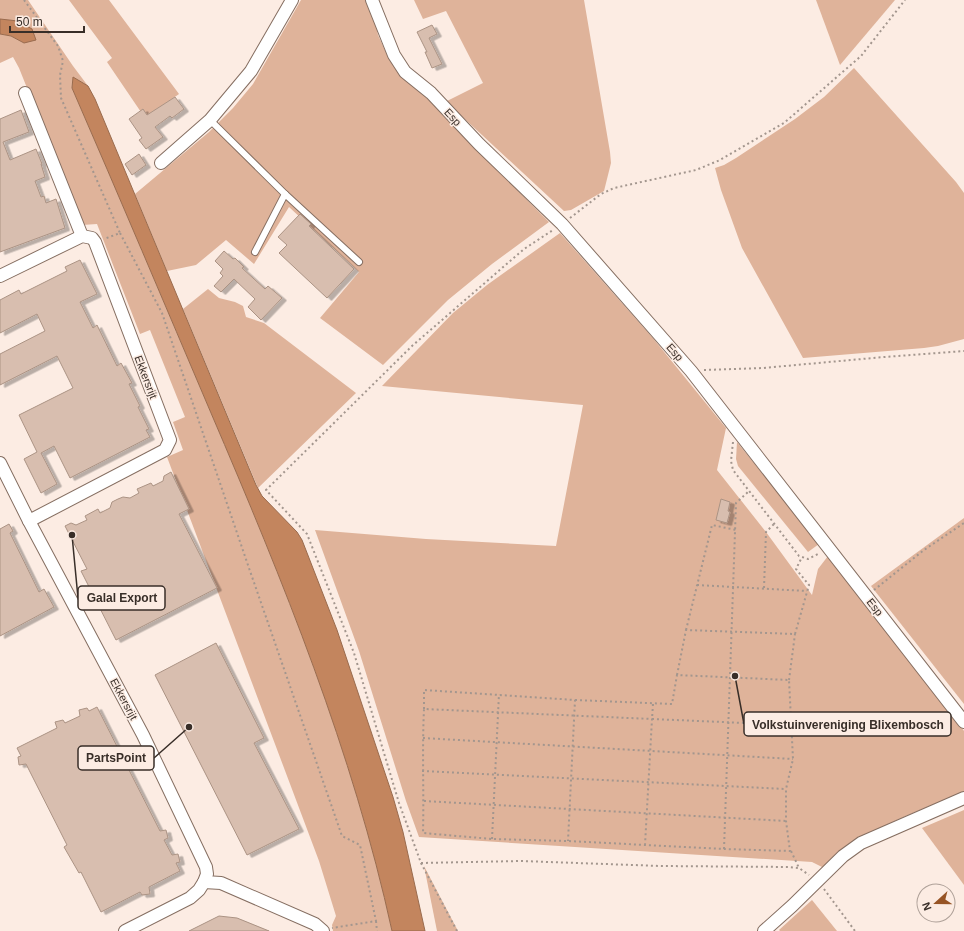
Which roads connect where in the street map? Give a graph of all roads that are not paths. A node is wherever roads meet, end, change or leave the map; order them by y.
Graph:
1 (292, 0) edge
2 (372, 0) edge
3 (25, 93) dead end
4 (210, 120) junction
5 (161, 163) dead end
6 (285, 194) junction
7 (82, 236) junction
8 (255, 252) dead end
9 (359, 262) dead end
10 (0, 276) edge
11 (0, 463) edge
12 (29, 521) junction
13 (964, 722) edge
14 (964, 798) edge
15 (204, 882) junction
16 (323, 930) edge
17 (125, 931) edge
18 (764, 931) edge

1 - 4 street
2 - 13 street, Esp
3 - 7 street
4 - 5 street
4 - 6 lane
6 - 8 lane
6 - 9 lane
7 - 10 street
7 - 12 street, Ekkersrijt
11 - 12 street, Ekkersrijt
12 - 15 street, Ekkersrijt
14 - 18 street
15 - 16 street
15 - 17 street

